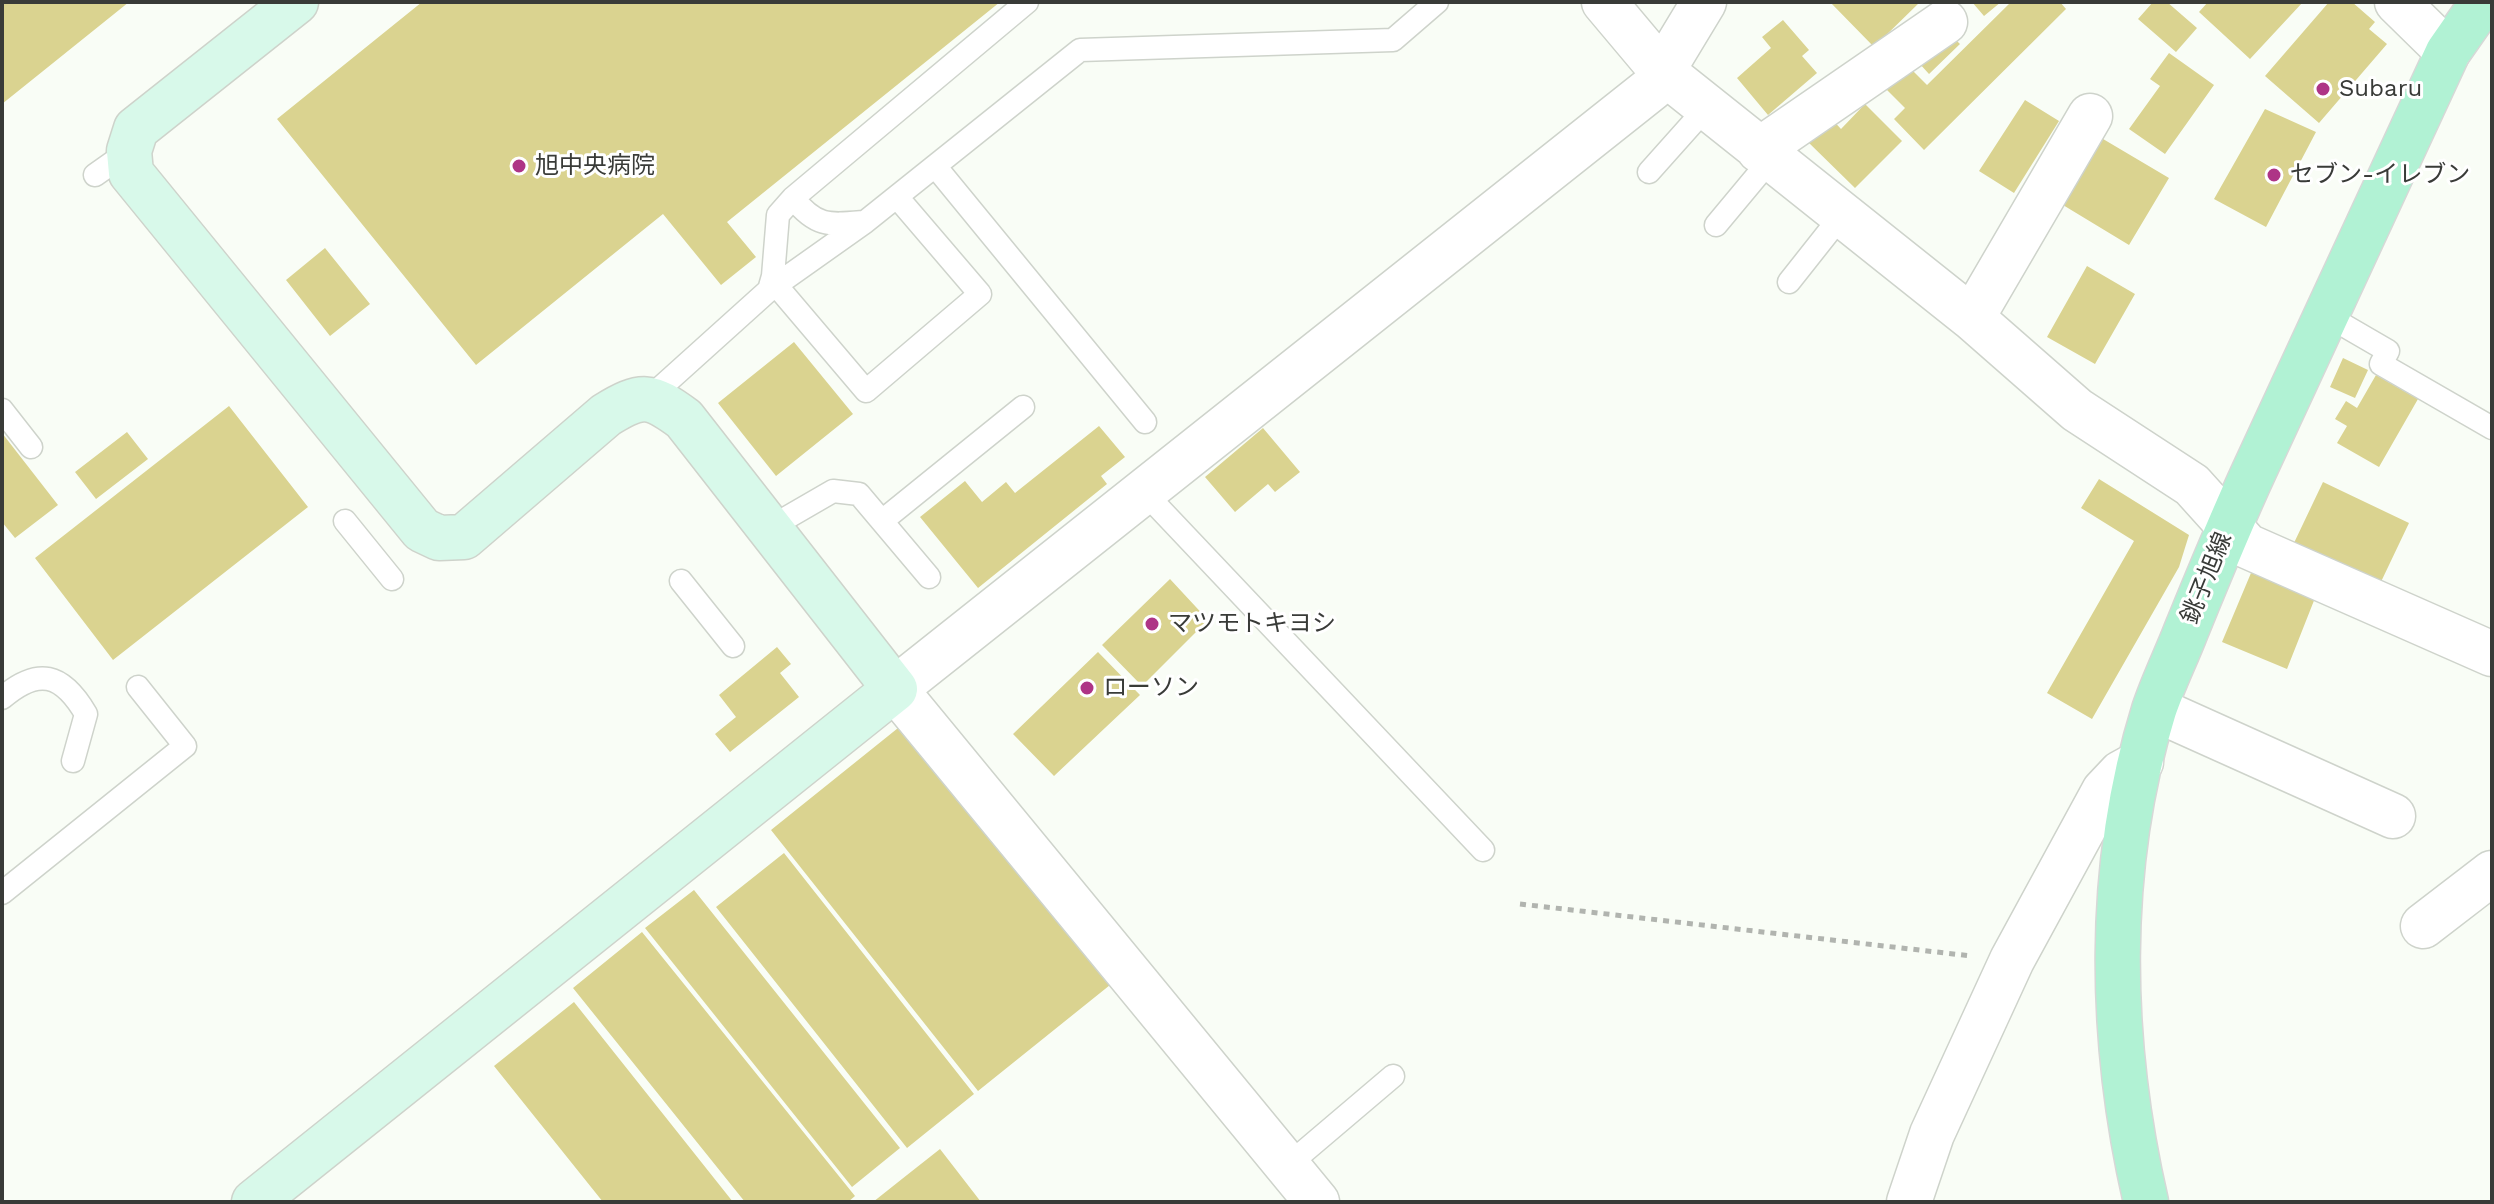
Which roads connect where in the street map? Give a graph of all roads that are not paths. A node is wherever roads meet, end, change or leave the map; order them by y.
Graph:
1 (296, 2) edge
2 (1027, 2) edge
3 (1437, 2) edge
4 (1604, 2) edge
5 (1704, 2) edge
6 (2397, 2) edge
7 (2483, 2) edge
8 (1945, 22) dead end
9 (2448, 52) junction
10 (1662, 71) junction
11 (1707, 107) junction
12 (2090, 116) dead end
13 (1765, 155) junction
14 (935, 166) junction
15 (1649, 172) dead end
16 (897, 197) junction
17 (793, 198) junction
18 (1842, 215) junction
19 (865, 222) junction
20 (1716, 225) dead end
21 (1789, 282) dead end
22 (773, 288) junction
23 (2326, 315) junction
24 (1972, 318) junction
25 (648, 399) junction
26 (1023, 407) dead end
27 (2, 410) edge
28 (1145, 422) dead end
29 (2492, 428) edge
30 (31, 447) dead end
31 (1143, 491) junction
32 (345, 521) dead end
33 (882, 521) junction
34 (2229, 524) junction
35 (769, 528) junction
36 (929, 577) dead end
37 (392, 579) dead end
38 (681, 581) dead end
39 (733, 646) dead end
40 (2492, 654) edge
41 (138, 687) dead end
42 (895, 689) junction
43 (2, 698) edge
44 (2155, 709) junction
45 (73, 761) dead end
46 (2141, 762) junction
47 (2393, 816) dead end
48 (1483, 850) dead end
49 (2492, 873) edge
50 (2, 893) edge
51 (2423, 926) dead end
52 (1393, 1076) dead end
53 (1287, 1166) junction
54 (254, 1202) edge
55 (1317, 1202) edge
56 (1909, 1202) edge
57 (2146, 1202) edge

1 - 25 street
2 - 17 lane
3 - 14 lane
4 - 10 street
5 - 10 street
6 - 9 street
7 - 9 main road, 銚子旭線
8 - 13 street
9 - 23 main road, 銚子旭線
10 - 11 street
10 - 31 street
11 - 13 street
11 - 15 lane
12 - 24 street
13 - 18 street
13 - 20 lane
14 - 16 lane
14 - 28 lane
16 - 19 lane
16 - 22 lane
17 - 19 lane
17 - 22 lane
18 - 21 lane
18 - 24 street
19 - 22 lane
22 - 25 lane
23 - 29 lane
23 - 34 main road, 銚子旭線
24 - 34 street
25 - 35 street
26 - 33 lane
27 - 30 lane
31 - 42 street
31 - 48 lane
32 - 37 lane
33 - 35 lane
33 - 36 lane
34 - 40 street
34 - 44 main road, 銚子旭線
35 - 42 street
38 - 39 lane
41 - 50 lane
42 - 53 street
42 - 54 street
43 - 45 lane
44 - 46 main road, 銚子旭線
44 - 47 street
46 - 56 street
46 - 57 main road, 銚子旭線
49 - 51 street
52 - 53 lane
53 - 55 street

